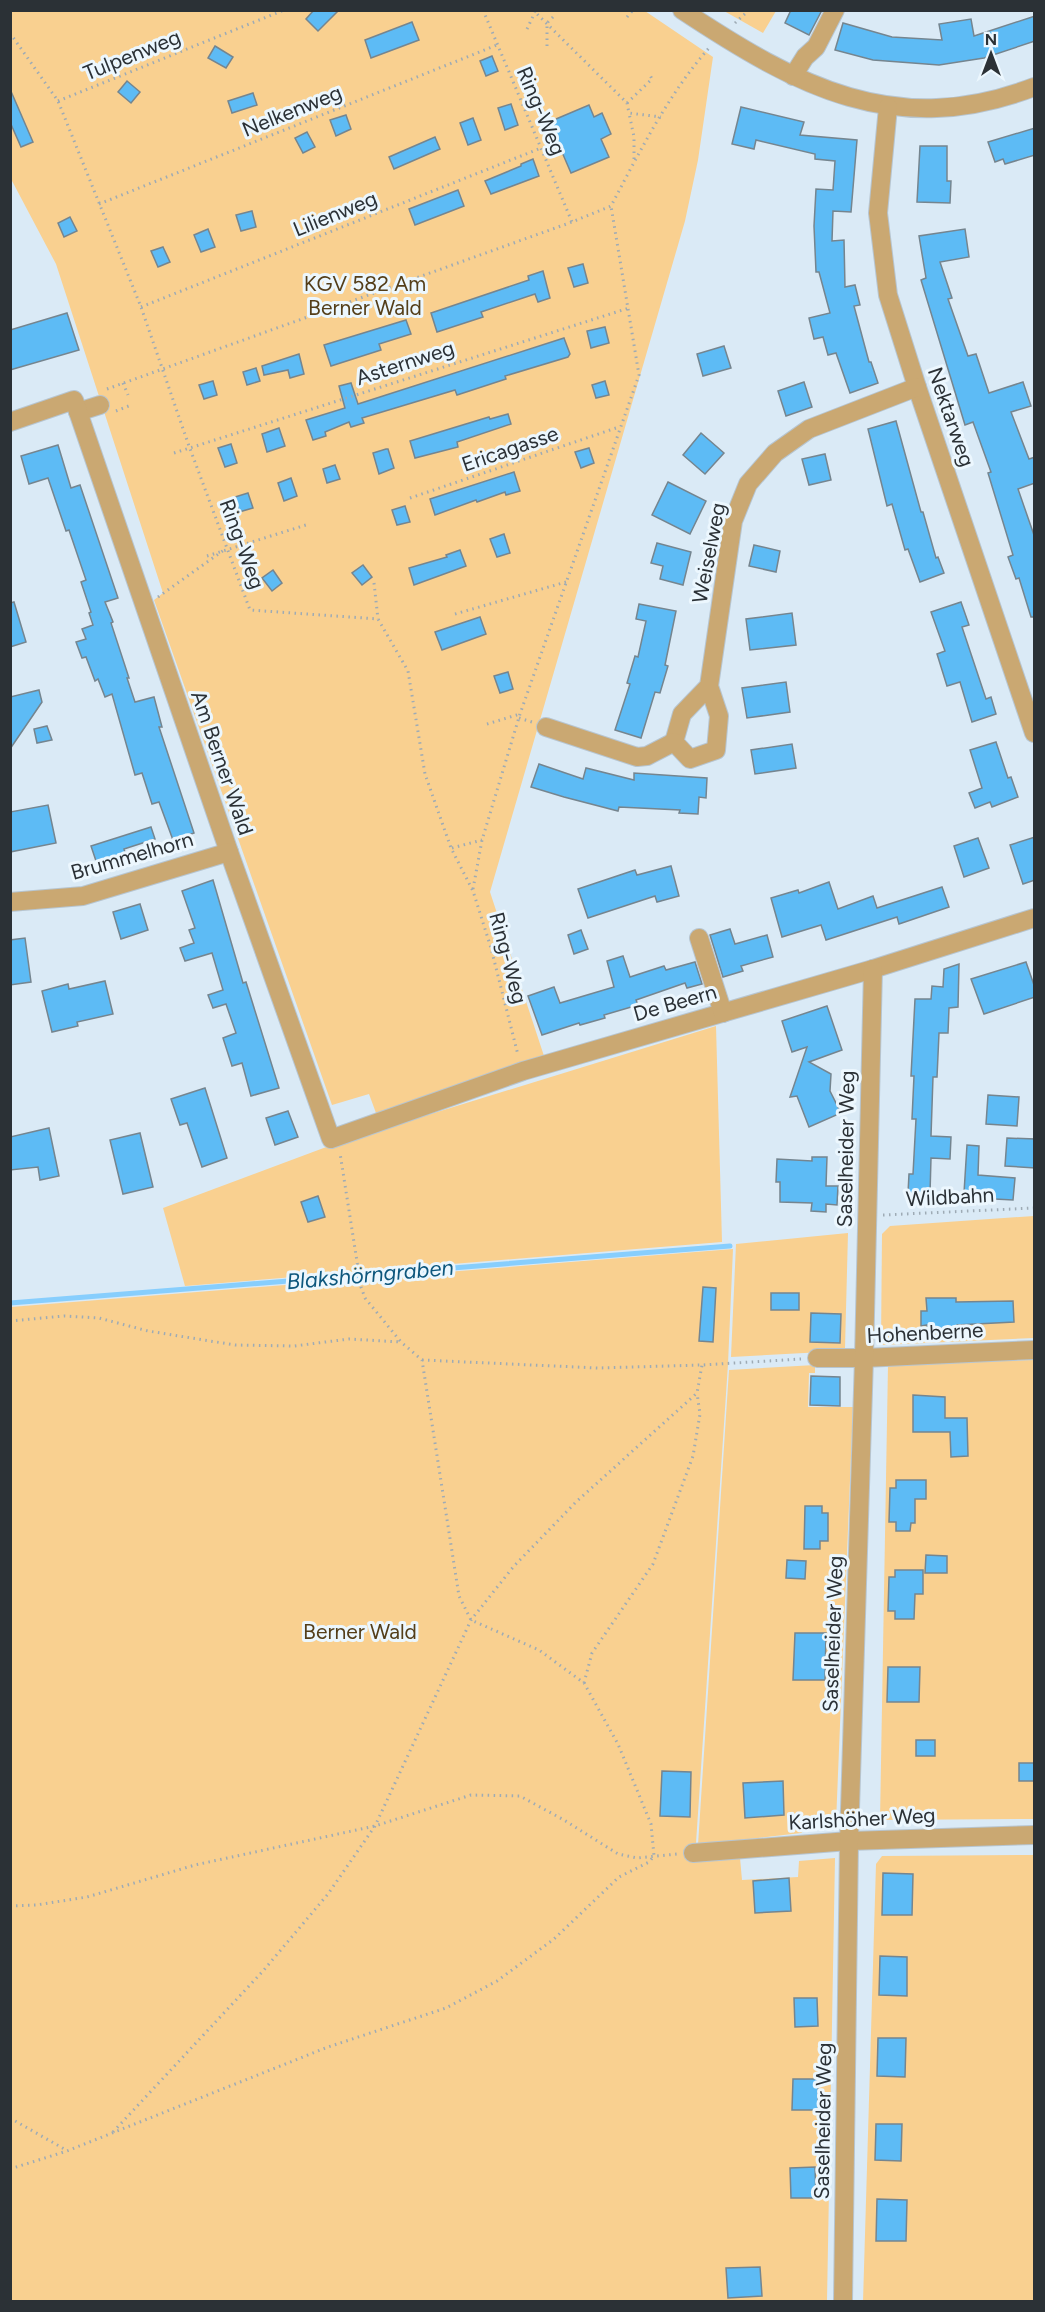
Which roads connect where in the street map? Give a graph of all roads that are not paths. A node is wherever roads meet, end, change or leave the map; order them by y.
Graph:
1 (682, 10) edge
2 (835, 10) edge
3 (793, 76) junction
4 (1035, 87) edge
5 (888, 107) junction
6 (917, 387) junction
7 (101, 398) road end
8 (76, 406) junction
9 (10, 422) edge
10 (709, 686) junction
11 (546, 727) dead end
12 (1035, 733) edge
13 (674, 742) junction
14 (229, 852) junction
15 (10, 903) edge
16 (1035, 918) edge
17 (699, 938) dead end
18 (873, 969) junction
19 (723, 1013) junction
20 (335, 1144) joint
21 (1035, 1350) edge
22 (817, 1359) road end
23 (864, 1359) junction
24 (1035, 1835) edge
25 (849, 1840) junction
26 (693, 1853) road end
27 (843, 2301) edge

1 - 3 street
2 - 3 street
3 - 5 street
4 - 5 street
5 - 6 street, Nektarweg
6 - 10 street, Weiselweg
6 - 12 street, Nektarweg
7 - 8 street
8 - 9 street
8 - 14 street, Am Berner Wald
10 - 13 street
10 - 13 street, Weiselweg
11 - 13 street
14 - 15 street, Brummelhorn
14 - 20 street, Am Berner Wald
16 - 18 street, De Beern
17 - 19 street
18 - 19 street, De Beern
18 - 23 street, Saselheider Weg
19 - 20 street, De Beern
21 - 23 street, Hohenberne
22 - 23 street, Hohenberne
23 - 25 street, Saselheider Weg
24 - 25 street, Karlshöher Weg
25 - 26 street, Karlshöher Weg
25 - 27 street, Saselheider Weg

